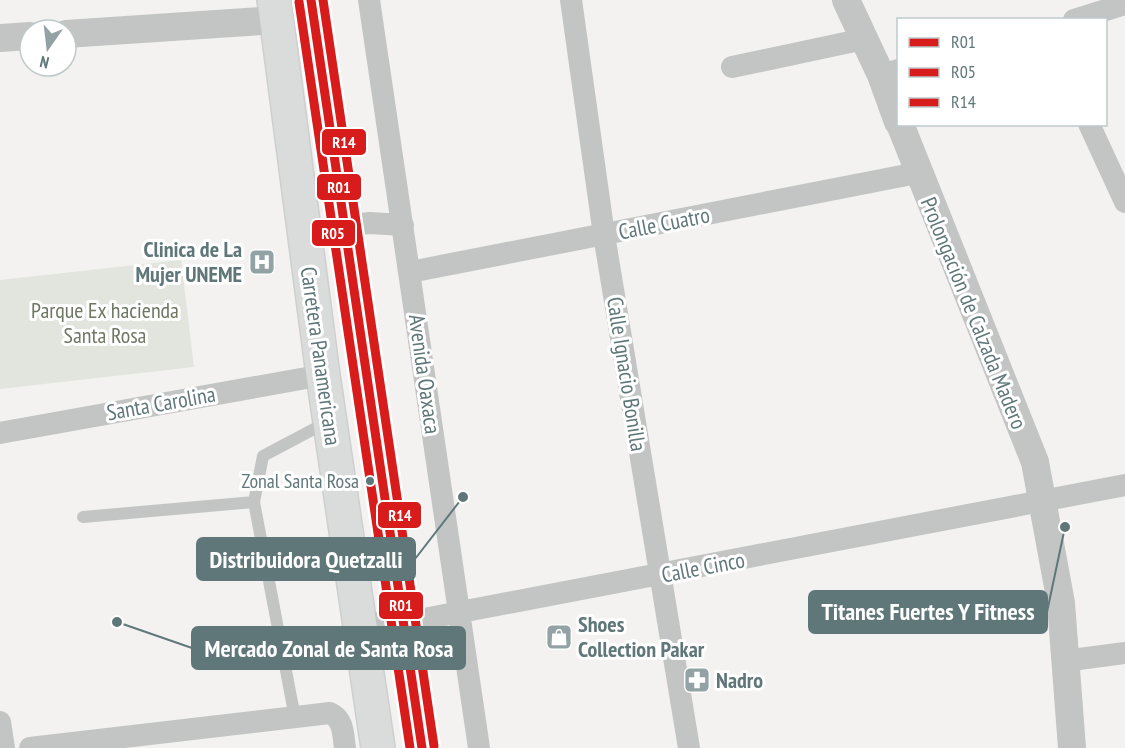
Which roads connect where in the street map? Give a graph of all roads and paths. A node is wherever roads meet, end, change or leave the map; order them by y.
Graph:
1 (311, 0) edge
2 (369, 0) edge
3 (571, 0) edge
4 (846, 0) edge
5 (1125, 4) edge
6 (276, 10) edge
7 (1080, 18) edge
8 (78, 33) edge
9 (18, 37) edge
10 (0, 38) edge
11 (864, 39) junction
12 (732, 68) dead end
13 (890, 72) edge
14 (897, 112) edge
15 (900, 126) edge
16 (1090, 126) edge
17 (917, 172) junction
18 (1125, 202) edge
19 (347, 225) junction
20 (403, 225) junction
21 (604, 235) junction
22 (410, 272) junction
23 (323, 375) junction
24 (330, 420) junction
25 (0, 433) edge
26 (1125, 485) edge
27 (254, 502) junction
28 (1043, 503) junction
29 (83, 517) dead end
30 (660, 576) junction
31 (458, 613) junction
32 (403, 623) junction
33 (361, 624) junction
34 (1125, 653) edge
35 (1064, 661) junction
36 (295, 718) junction
37 (0, 722) edge
38 (4, 748) edge
39 (30, 748) edge
40 (345, 748) edge
41 (378, 748) edge
42 (422, 748) edge
43 (479, 748) edge
44 (689, 748) edge
45 (1072, 748) edge

1 - 19 highway, Carretera Panamericana
2 - 20 street, Avenida Oaxaca
3 - 21 street, Calle Ignacio Bonilla
4 - 11 street, Prolongación de Calzada Madero
5 - 7 street
6 - 8 street
6 - 23 highway, Carretera Panamericana
9 - 10 street
11 - 12 street
11 - 13 street, Prolongación de Calzada Madero
13 - 14 street, Prolongación de Calzada Madero
15 - 17 street, Prolongación de Calzada Madero
16 - 18 street
17 - 21 street, Calle Cuatro
17 - 28 street, Prolongación de Calzada Madero
19 - 20 street
19 - 32 highway, Carretera Panamericana
20 - 22 street, Avenida Oaxaca
21 - 22 street, Calle Cuatro
21 - 30 street, Calle Ignacio Bonilla
22 - 31 street, Avenida Oaxaca
23 - 24 highway, Carretera Panamericana
23 - 25 street, Santa Carolina
24 - 27 lane
24 - 33 highway, Carretera Panamericana
26 - 28 street, Calle Cinco
27 - 29 lane
27 - 36 lane
28 - 30 street, Calle Cinco
28 - 35 street, Prolongación de Calzada Madero
30 - 31 street, Calle Cinco
30 - 44 street, Calle Ignacio Bonilla
31 - 32 street, Calle Cinco
31 - 43 street, Avenida Oaxaca
32 - 33 street, Calle Cinco
32 - 42 highway, Carretera Panamericana
33 - 41 highway, Carretera Panamericana
34 - 35 street
35 - 45 street, Prolongación de Calzada Madero
36 - 39 street
36 - 40 street
37 - 38 street

